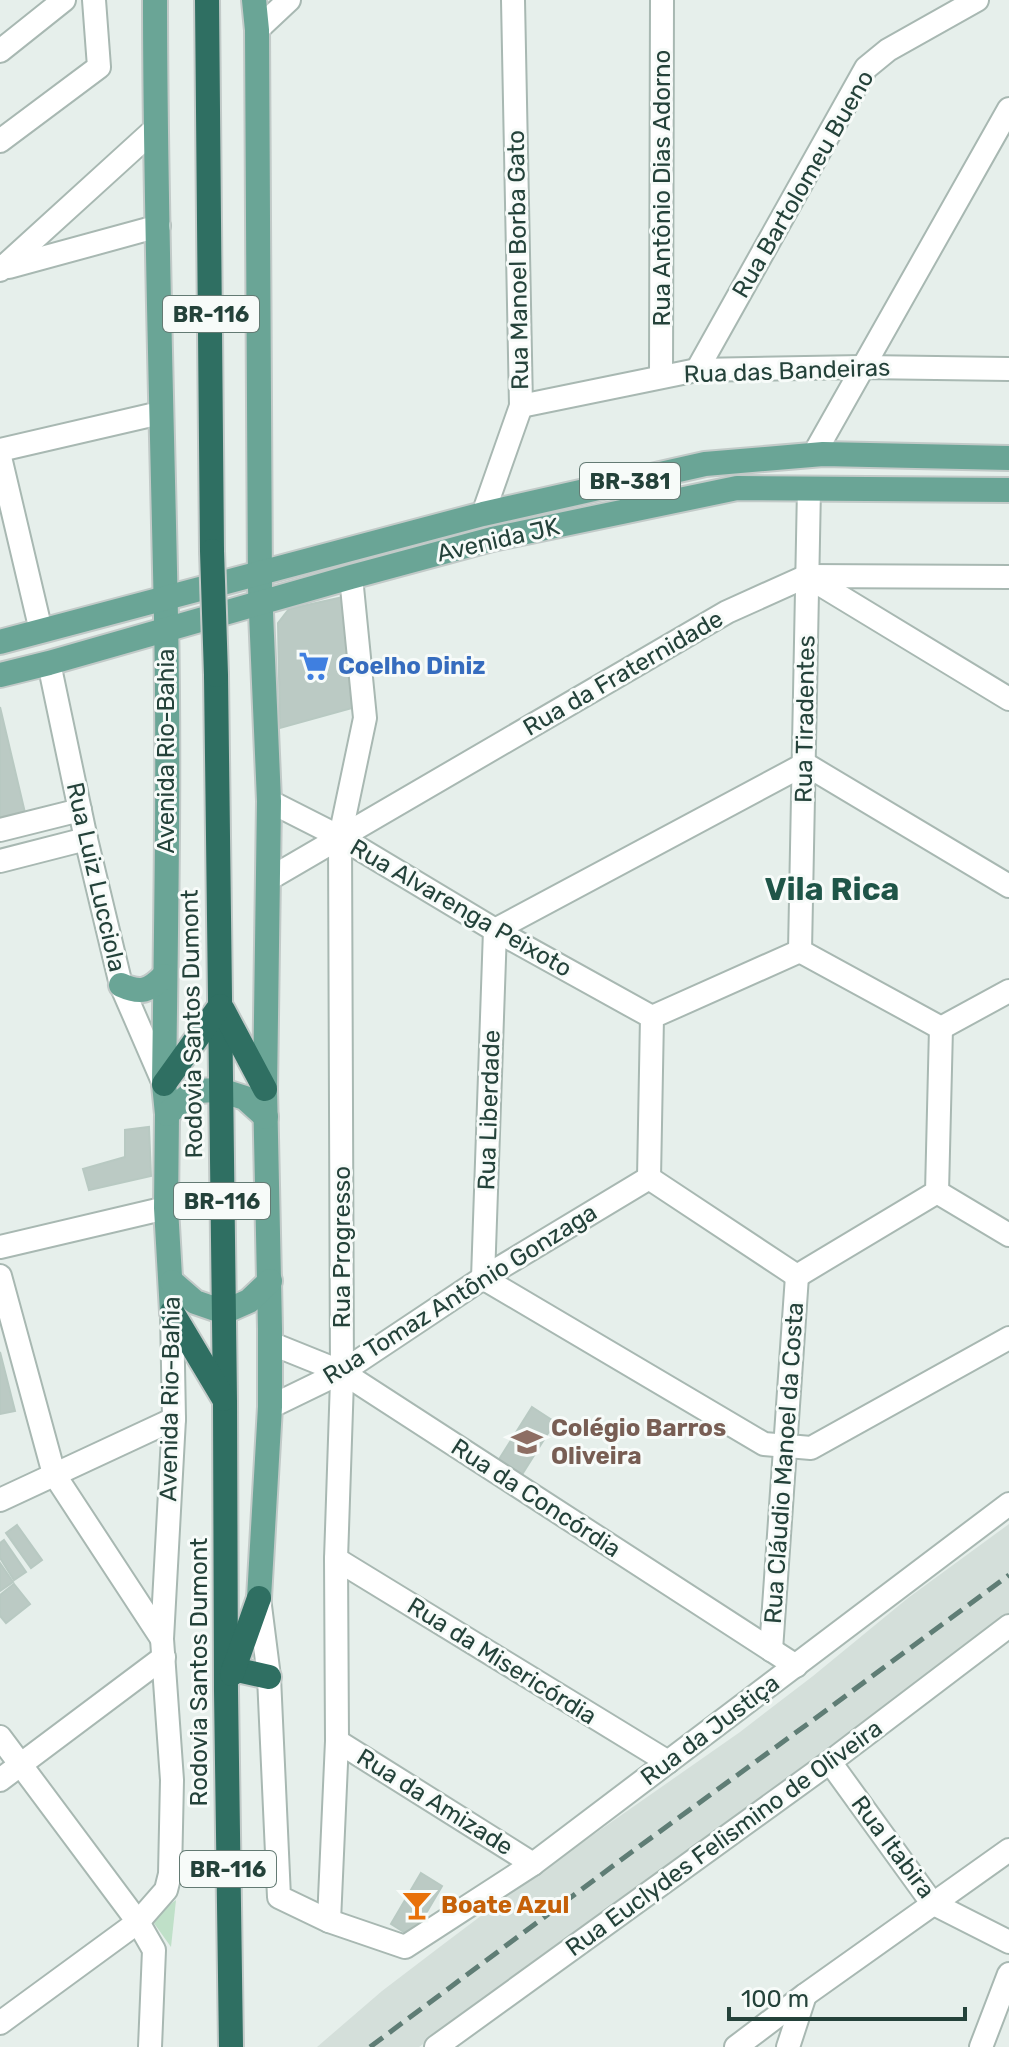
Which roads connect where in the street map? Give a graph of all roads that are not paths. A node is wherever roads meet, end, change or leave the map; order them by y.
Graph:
1 (64, 0) edge
2 (94, 0) edge
3 (155, 0) edge
4 (207, 0) edge
5 (254, 0) edge
6 (289, 0) edge
7 (513, 0) edge
8 (662, 0) edge
9 (977, 0) edge
10 (257, 30) junction
11 (0, 51) edge
12 (1009, 109) edge
13 (155, 129) junction
14 (0, 141) edge
15 (159, 226) junction
16 (2, 270) edge
17 (863, 367) junction
18 (1009, 369) edge
19 (697, 370) junction
20 (661, 376) junction
21 (521, 406) junction
22 (160, 413) junction
23 (0, 450) edge
24 (814, 454) junction
25 (0, 457) edge
26 (1009, 458) edge
27 (809, 488) junction
28 (1009, 490) edge
29 (483, 514) junction
30 (260, 574) junction
31 (807, 576) junction
32 (351, 577) junction
33 (1009, 577) edge
34 (165, 598) junction
35 (260, 603) junction
36 (166, 629) junction
37 (41, 631) junction
38 (0, 642) edge
39 (49, 663) junction
40 (0, 675) edge
41 (1009, 699) edge
42 (805, 764) junction
43 (269, 801) junction
44 (80, 810) junction
45 (0, 830) edge
46 (340, 837) junction
47 (86, 839) junction
48 (0, 861) edge
49 (269, 879) junction
50 (1009, 886) edge
51 (495, 930) junction
52 (800, 951) junction
53 (164, 976) junction
54 (121, 985) junction
55 (1009, 991) edge
56 (220, 1006) junction
57 (652, 1017) junction
58 (941, 1028) junction
59 (164, 1084) junction
60 (265, 1089) junction
61 (220, 1090) junction
62 (167, 1114) junction
63 (266, 1117) junction
64 (649, 1178) junction
65 (937, 1192) junction
66 (166, 1208) junction
67 (1009, 1235) edge
68 (0, 1247) edge
69 (0, 1276) edge
70 (797, 1276) junction
71 (483, 1278) junction
72 (270, 1281) junction
73 (172, 1282) junction
74 (172, 1312) junction
75 (224, 1312) junction
76 (1009, 1338) edge
77 (270, 1343) junction
78 (342, 1372) junction
79 (225, 1401) junction
80 (270, 1407) junction
81 (174, 1419) junction
82 (786, 1446) junction
83 (54, 1474) junction
84 (0, 1500) edge
85 (1009, 1504) edge
86 (336, 1559) junction
87 (259, 1598) junction
88 (1009, 1626) edge
89 (163, 1648) junction
90 (771, 1650) junction
91 (796, 1666) junction
92 (269, 1677) junction
93 (230, 1680) junction
94 (0, 1737) edge
95 (337, 1741) junction
96 (668, 1762) junction
97 (830, 1762) junction
98 (19, 1765) junction
99 (0, 1780) edge
100 (1009, 1850) edge
101 (533, 1864) junction
102 (932, 1903) junction
103 (329, 1921) junction
104 (138, 1922) junction
105 (1009, 1942) edge
106 (1009, 1974) edge
107 (805, 1995) junction
108 (0, 2023) edge
109 (150, 2047) edge
110 (231, 2047) edge
111 (436, 2047) edge
112 (736, 2047) edge
113 (788, 2047) edge
114 (981, 2047) edge

1 - 11 street
2 - 14 street
3 - 13 main road, Avenida Rio-Bahia
4 - 56 highway, Rodovia Santos Dumont / BR-116, bridge
5 - 10 main road
6 - 10 street
7 - 21 street, Rua Manoel Borba Gato
8 - 20 street, Rua Antônio Dias Adorno
9 - 19 street, Rua Bartolomeu Bueno
10 - 30 main road
12 - 17 street
13 - 15 main road, Avenida Rio-Bahia
13 - 16 street
15 - 16 street
15 - 22 main road, Avenida Rio-Bahia
17 - 18 street, Rua das Bandeiras
17 - 19 street, Rua das Bandeiras
17 - 24 street
19 - 20 street, Rua das Bandeiras
20 - 21 street, Rua das Bandeiras
21 - 29 street, Rua Manoel Borba Gato
22 - 23 street
22 - 34 main road, Avenida Rio-Bahia
24 - 26 main road, Avenida JK / BR-381
24 - 29 main road, Avenida JK / BR-381
25 - 37 street
27 - 28 main road, Avenida JK / BR-381
27 - 31 street, Rua Tiradentes
27 - 32 main road, Avenida JK / BR-381
29 - 30 main road, Avenida JK / BR-381
30 - 34 main road, Avenida JK / BR-381
30 - 35 main road
31 - 33 street, Rua da Fraternidade
31 - 41 street
31 - 42 street, Rua Tiradentes
31 - 46 street, Rua da Fraternidade
32 - 35 main road, Avenida JK / BR-381
32 - 46 street, Rua Progresso
34 - 36 main road, Avenida Rio-Bahia
34 - 37 main road, Avenida JK
35 - 36 main road, Avenida JK / BR-381
35 - 43 main road
36 - 39 main road, Avenida JK
36 - 53 main road, Avenida Rio-Bahia
37 - 38 main road, Avenida JK
39 - 40 main road, Avenida JK
39 - 44 street, Rua Luiz Lucciola
42 - 50 street
42 - 51 street
42 - 52 street, Rua Tiradentes
43 - 46 street, Rua Alvarenga Peixoto
43 - 49 main road
44 - 45 street
44 - 47 street, Rua Luiz Lucciola
46 - 49 street, Rua da Fraternidade
46 - 51 street, Rua Alvarenga Peixoto
46 - 78 street, Rua Progresso
47 - 48 street
47 - 54 street, Rua Luiz Lucciola
49 - 60 main road
51 - 57 street, Rua Alvarenga Peixoto
51 - 71 street, Rua Liberdade
52 - 57 street
52 - 58 street
53 - 54 main road
53 - 59 main road, Avenida Rio-Bahia
54 - 59 street, Rua Luiz Lucciola
55 - 58 street
56 - 59 highway
56 - 60 highway
56 - 61 highway, Rodovia Santos Dumont / BR-116
57 - 64 street
58 - 65 street
59 - 62 main road, Avenida Rio-Bahia
60 - 63 main road
61 - 62 main road
61 - 63 main road
61 - 75 highway, Rodovia Santos Dumont / BR-116
62 - 66 main road, Avenida Rio-Bahia
63 - 72 main road
64 - 70 street
64 - 71 street, Rua Tomaz Antônio Gonzaga
65 - 67 street
65 - 70 street
66 - 68 street
66 - 73 main road, Avenida Rio-Bahia
69 - 83 street
70 - 82 street, Rua Cláudio Manoel da Costa
71 - 78 street, Rua Tomaz Antônio Gonzaga
71 - 82 street
72 - 75 main road
72 - 77 main road
73 - 74 main road, Avenida Rio-Bahia
73 - 75 main road
74 - 79 highway
74 - 81 street, Avenida Rio-Bahia
75 - 79 highway, Rodovia Santos Dumont / BR-116
76 - 82 street
77 - 78 street, Rua da Concórdia
77 - 80 main road
78 - 80 street, Rua Tomaz Antônio Gonzaga
78 - 86 street, Rua Progresso
78 - 90 street, Rua da Concórdia
79 - 93 highway, Rodovia Santos Dumont / BR-116
80 - 87 main road
81 - 83 street
81 - 89 street, Avenida Rio-Bahia
82 - 90 street, Rua Cláudio Manoel da Costa
83 - 84 street
83 - 89 street
85 - 91 street, Rua da Justiça
86 - 95 street, Rua Progresso
86 - 96 street, Rua da Misericórdia
87 - 92 street
87 - 93 highway
88 - 97 street, Rua Euclydes Felismino de Oliveira
89 - 98 street
89 - 104 street, Avenida Rio-Bahia
90 - 91 street, Rua da Concórdia
91 - 96 street, Rua da Justiça
92 - 93 highway
92 - 103 street
93 - 110 highway, Rodovia Santos Dumont / BR-116
94 - 98 street
95 - 101 street, Rua da Amizade
95 - 103 street, Rua Progresso
96 - 101 street, Rua da Justiça
97 - 102 street, Rua Itabira
97 - 111 street, Rua Euclydes Felismino de Oliveira
98 - 99 street
98 - 104 street
100 - 102 street
101 - 103 street, Rua da Justiça
102 - 105 street, Rua Itabira
102 - 107 street
104 - 108 street, Avenida Rio-Bahia
104 - 109 street
106 - 114 street
107 - 112 street
107 - 113 street

